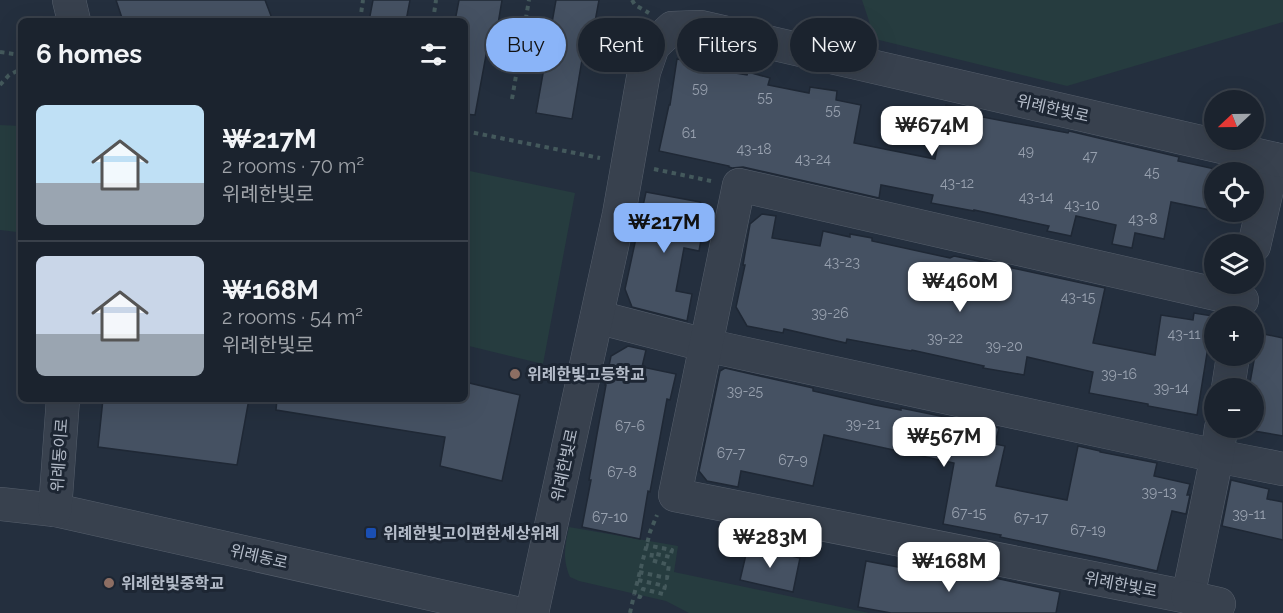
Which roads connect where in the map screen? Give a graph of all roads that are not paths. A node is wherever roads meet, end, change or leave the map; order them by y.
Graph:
1 (69, 0) edge
2 (73, 18) edge
3 (1278, 160) edge
4 (1257, 234) edge
5 (1242, 300) edge
6 (597, 317) junction
7 (705, 345) junction
8 (63, 402) edge
9 (1219, 442) edge
10 (1283, 469) edge
11 (0, 504) edge
12 (55, 510) junction
13 (1188, 597) junction
14 (1219, 604) dead end
15 (516, 613) edge
16 (532, 613) edge

1 - 2 street
3 - 4 street, 위례한빛로
3 - 6 street, 위례한빛로
5 - 7 street, 위례한빛로
6 - 7 street
6 - 16 street, 위례한빛로
7 - 9 street
7 - 13 street, 위례한빛로
8 - 12 street, 위례동이로
9 - 10 street
9 - 13 street
11 - 12 street, 위례동로
12 - 15 street, 위례동로
13 - 14 street

